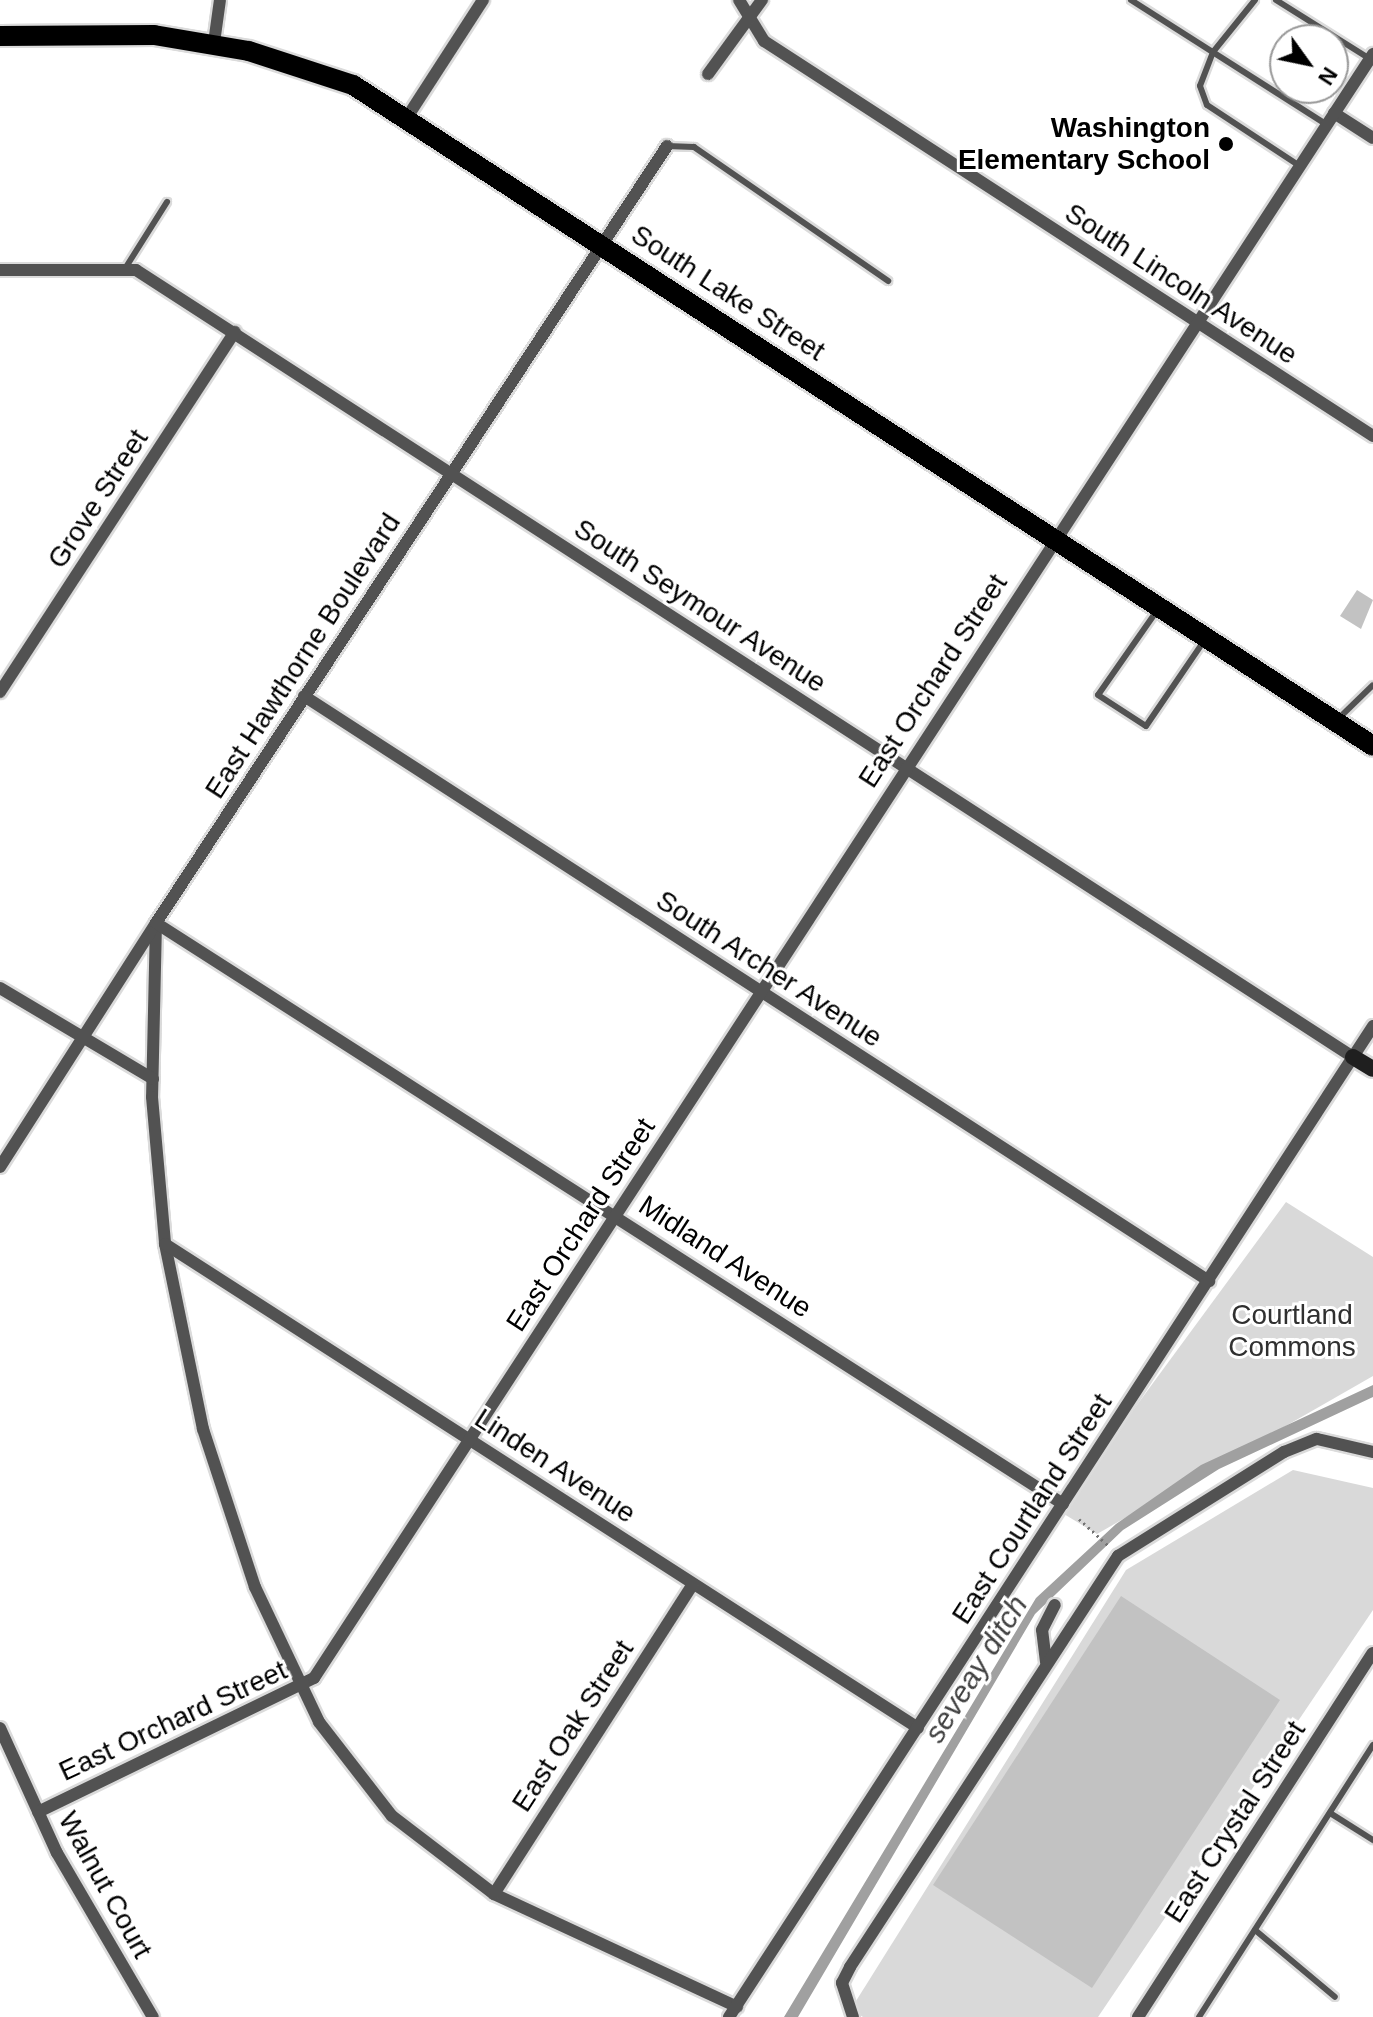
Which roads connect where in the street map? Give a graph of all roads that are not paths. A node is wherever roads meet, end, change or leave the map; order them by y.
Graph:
1 (220, 0) edge
2 (483, 0) edge
3 (739, 0) edge
4 (762, 0) edge
5 (1131, 0) edge
6 (1255, 0) edge
7 (1276, 0) edge
8 (749, 19) junction
9 (0, 36) edge
10 (214, 43) junction
11 (1213, 52) junction
12 (1371, 57) edge
13 (708, 74) dead end
14 (406, 119) junction
15 (1331, 119) junction
16 (1373, 138) edge
17 (667, 146) joint
18 (1300, 166) junction
19 (167, 202) dead end
20 (600, 244) junction
21 (126, 267) junction
22 (0, 270) edge
23 (888, 281) dead end
24 (1197, 322) junction
25 (235, 332) junction
26 (1373, 436) edge
27 (452, 474) junction
28 (1053, 538) junction
29 (1159, 607) junction
30 (1206, 638) junction
31 (1373, 685) edge
32 (0, 692) edge
33 (304, 696) junction
34 (1335, 722) junction
35 (1373, 746) edge
36 (906, 767) junction
37 (156, 923) junction
38 (0, 988) edge
39 (761, 992) junction
40 (1373, 1026) edge
41 (81, 1040) junction
42 (1353, 1057) junction
43 (1373, 1069) edge
44 (153, 1079) junction
45 (0, 1167) edge
46 (616, 1215) junction
47 (165, 1244) junction
48 (1209, 1281) junction
49 (470, 1440) junction
50 (1373, 1452) edge
51 (1063, 1504) junction
52 (693, 1584) junction
53 (1055, 1605) dead end
54 (1373, 1653) edge
55 (1046, 1662) junction
56 (1368, 1671) edge
57 (302, 1689) junction
58 (0, 1728) edge
59 (918, 1728) junction
60 (1373, 1745) edge
61 (38, 1812) junction
62 (1330, 1813) junction
63 (1373, 1840) edge
64 (494, 1894) junction
65 (1255, 1930) junction
66 (1335, 1997) dead end
67 (733, 2012) edge
68 (153, 2017) edge
69 (853, 2017) edge
70 (1138, 2017) edge
71 (1199, 2017) edge

1 - 10 street
2 - 14 street
3 - 8 street, South Lincoln Avenue
4 - 8 street
5 - 11 lane
6 - 11 lane
7 - 12 lane
8 - 13 street
8 - 24 street, South Lincoln Avenue
9 - 10 main road, South Lake Street
10 - 14 main road, South Lake Street
11 - 15 lane
11 - 18 lane
12 - 15 street, East Orchard Street
14 - 20 main road, South Lake Street
15 - 16 street
15 - 18 street, East Orchard Street
17 - 20 street, East Hawthorne Boulevard
17 - 23 lane
18 - 24 street, East Orchard Street
19 - 21 lane
20 - 27 street, East Hawthorne Boulevard
20 - 28 main road, South Lake Street
21 - 22 street
21 - 25 street, South Seymour Avenue
24 - 26 street, South Lincoln Avenue
24 - 28 street, East Orchard Street
25 - 27 street, South Seymour Avenue
25 - 32 street, Grove Street
27 - 33 street, East Hawthorne Boulevard
27 - 36 street, South Seymour Avenue
28 - 29 main road, South Lake Street
28 - 36 street, East Orchard Street
29 - 30 main road, South Lake Street
29 - 30 lane
30 - 34 main road, South Lake Street
31 - 34 lane
33 - 37 street, East Hawthorne Boulevard
33 - 39 street, South Archer Avenue
34 - 35 main road, South Lake Street
36 - 39 street, East Orchard Street
36 - 42 street, South Seymour Avenue
37 - 41 street, East Hawthorne Boulevard
37 - 44 street
37 - 46 street, Midland Avenue
38 - 41 street
39 - 46 street, East Orchard Street
39 - 48 street, South Archer Avenue
40 - 42 street, East Courtland Street
41 - 44 street
41 - 45 street, East Hawthorne Boulevard
42 - 43 street
42 - 48 street, East Courtland Street
44 - 47 street
46 - 49 street, East Orchard Street
46 - 51 street, Midland Avenue
47 - 49 street, Linden Avenue
47 - 57 street
48 - 51 street, East Courtland Street
49 - 52 street, Linden Avenue
49 - 57 street, East Orchard Street
50 - 55 street
51 - 59 street, East Courtland Street
52 - 59 street, Linden Avenue
52 - 64 street, East Oak Street
53 - 55 street
54 - 56 street, East Crystal Street
55 - 69 street
56 - 70 street, East Crystal Street
57 - 61 street, East Orchard Street
57 - 64 street
58 - 61 street, Walnut Court
59 - 67 street, East Courtland Street
60 - 62 lane
61 - 68 street, Walnut Court
62 - 63 lane
62 - 65 lane
64 - 67 street
65 - 66 lane
65 - 71 lane

